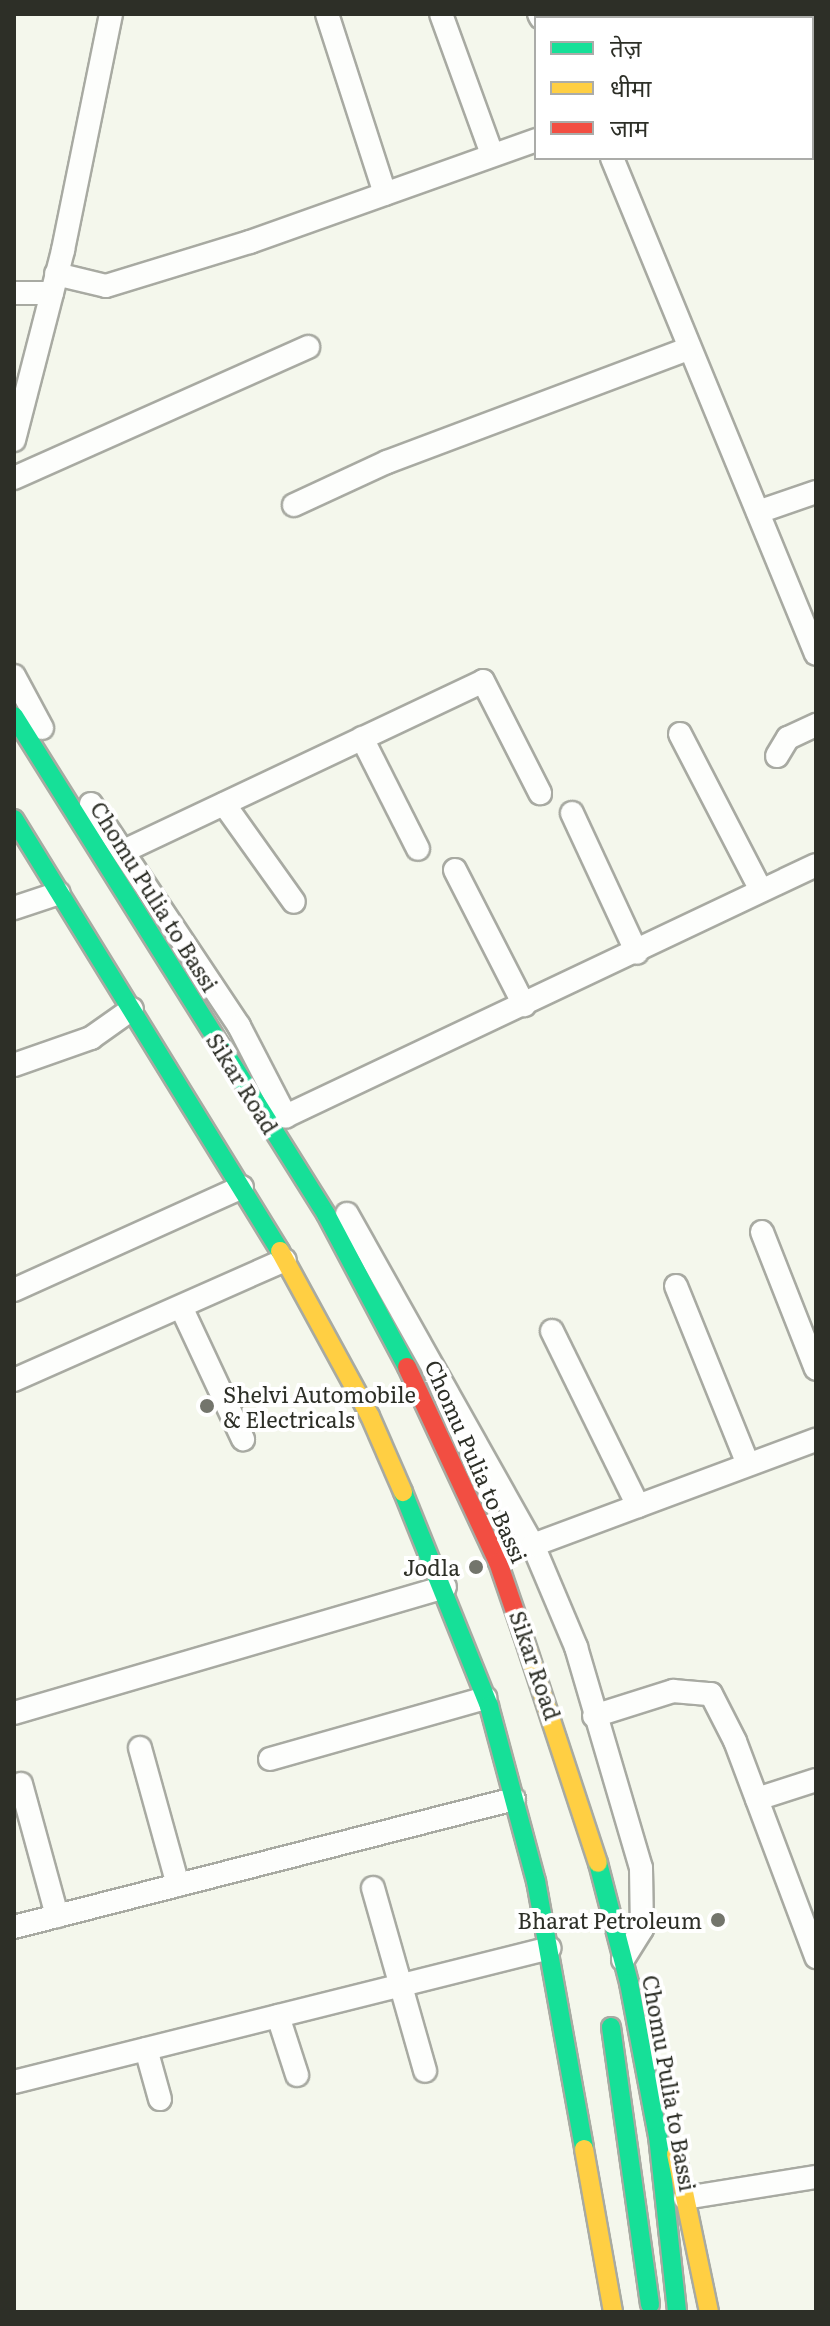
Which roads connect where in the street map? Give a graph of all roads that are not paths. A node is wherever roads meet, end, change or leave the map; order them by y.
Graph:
1 (111, 14) edge
2 (327, 14) edge
3 (441, 14) edge
4 (534, 141) edge
5 (492, 154) junction
6 (613, 160) edge
7 (385, 194) junction
8 (54, 283) junction
9 (14, 293) edge
10 (308, 347) dead end
11 (688, 349) junction
12 (14, 440) edge
13 (14, 478) edge
14 (816, 492) edge
15 (294, 505) dead end
16 (758, 512) junction
17 (816, 654) edge
18 (14, 676) edge
19 (14, 716) edge
20 (816, 725) edge
21 (680, 734) dead end
22 (362, 738) junction
23 (777, 756) dead end
24 (540, 793) dead end
25 (224, 804) junction
26 (572, 813) dead end
27 (14, 819) edge
28 (418, 849) dead end
29 (124, 851) junction
30 (816, 865) edge
31 (455, 870) dead end
32 (761, 890) junction
33 (59, 893) junction
34 (294, 902) dead end
35 (14, 908) edge
36 (637, 953) junction
37 (524, 1005) junction
38 (132, 1009) junction
39 (14, 1065) edge
40 (286, 1116) junction
41 (242, 1187) junction
42 (762, 1232) dead end
43 (285, 1260) junction
44 (676, 1286) dead end
45 (14, 1290) edge
46 (182, 1309) junction
47 (552, 1331) dead end
48 (816, 1369) edge
49 (14, 1380) edge
50 (390, 1380) dead end
51 (243, 1439) dead end
52 (816, 1440) edge
53 (748, 1464) junction
54 (638, 1506) junction
55 (467, 1543) dead end
56 (533, 1545) junction
57 (445, 1587) junction
58 (507, 1653) dead end
59 (486, 1698) junction
60 (14, 1713) edge
61 (594, 1716) junction
62 (536, 1741) dead end
63 (140, 1748) dead end
64 (270, 1759) dead end
65 (816, 1780) edge
66 (21, 1784) dead end
67 (514, 1799) junction
68 (757, 1799) junction
69 (178, 1885) junction
70 (373, 1888) dead end
71 (57, 1916) junction
72 (14, 1927) edge
73 (550, 1948) junction
74 (816, 1957) edge
75 (623, 1960) junction
76 (401, 1985) junction
77 (608, 2007) dead end
78 (278, 2016) junction
79 (639, 2039) junction
80 (146, 2049) junction
81 (425, 2071) dead end
82 (297, 2075) dead end
83 (14, 2082) edge
84 (160, 2099) dead end
85 (816, 2177) edge
86 (685, 2198) junction
87 (613, 2312) edge
88 (652, 2312) edge
89 (677, 2312) edge
90 (709, 2312) edge

1 - 8 street
2 - 7 street
3 - 5 street
4 - 5 street
5 - 7 street
6 - 11 street
7 - 8 street
8 - 9 street
8 - 12 street
10 - 13 street
11 - 15 street
11 - 16 street
14 - 16 street
16 - 17 street
18 - 29 street
19 - 75 main road, Chomu Pulia to Bassi
20 - 23 street
21 - 32 street
22 - 24 street
22 - 25 street
22 - 28 street
25 - 29 street
25 - 34 street
26 - 36 street
27 - 33 main road
29 - 40 street
30 - 32 street
31 - 37 street
32 - 36 street
33 - 35 street
33 - 38 main road
36 - 37 street
37 - 40 street
38 - 39 street
38 - 41 main road
40 - 56 street
41 - 43 main road
41 - 45 street
42 - 48 street
43 - 46 street
43 - 57 main road
44 - 53 street
46 - 49 street
46 - 51 street
47 - 54 street
50 - 55 main road
52 - 53 street
53 - 54 street
54 - 56 street
56 - 61 street
57 - 59 main road
57 - 60 street
58 - 62 main road, Sikar Road
59 - 64 street
59 - 67 main road
61 - 68 street
61 - 75 street
63 - 69 street
65 - 68 street
66 - 71 street
67 - 69 street
67 - 73 main road
68 - 74 street
69 - 71 street
70 - 76 street
71 - 72 street
73 - 76 street
73 - 87 main road
75 - 79 main road, Chomu Pulia to Bassi
76 - 78 street
76 - 81 street
77 - 88 main road
78 - 80 street
78 - 82 street
79 - 86 main road
79 - 89 main road, Chomu Pulia to Bassi
80 - 83 street
80 - 84 street
85 - 86 street
86 - 90 main road

